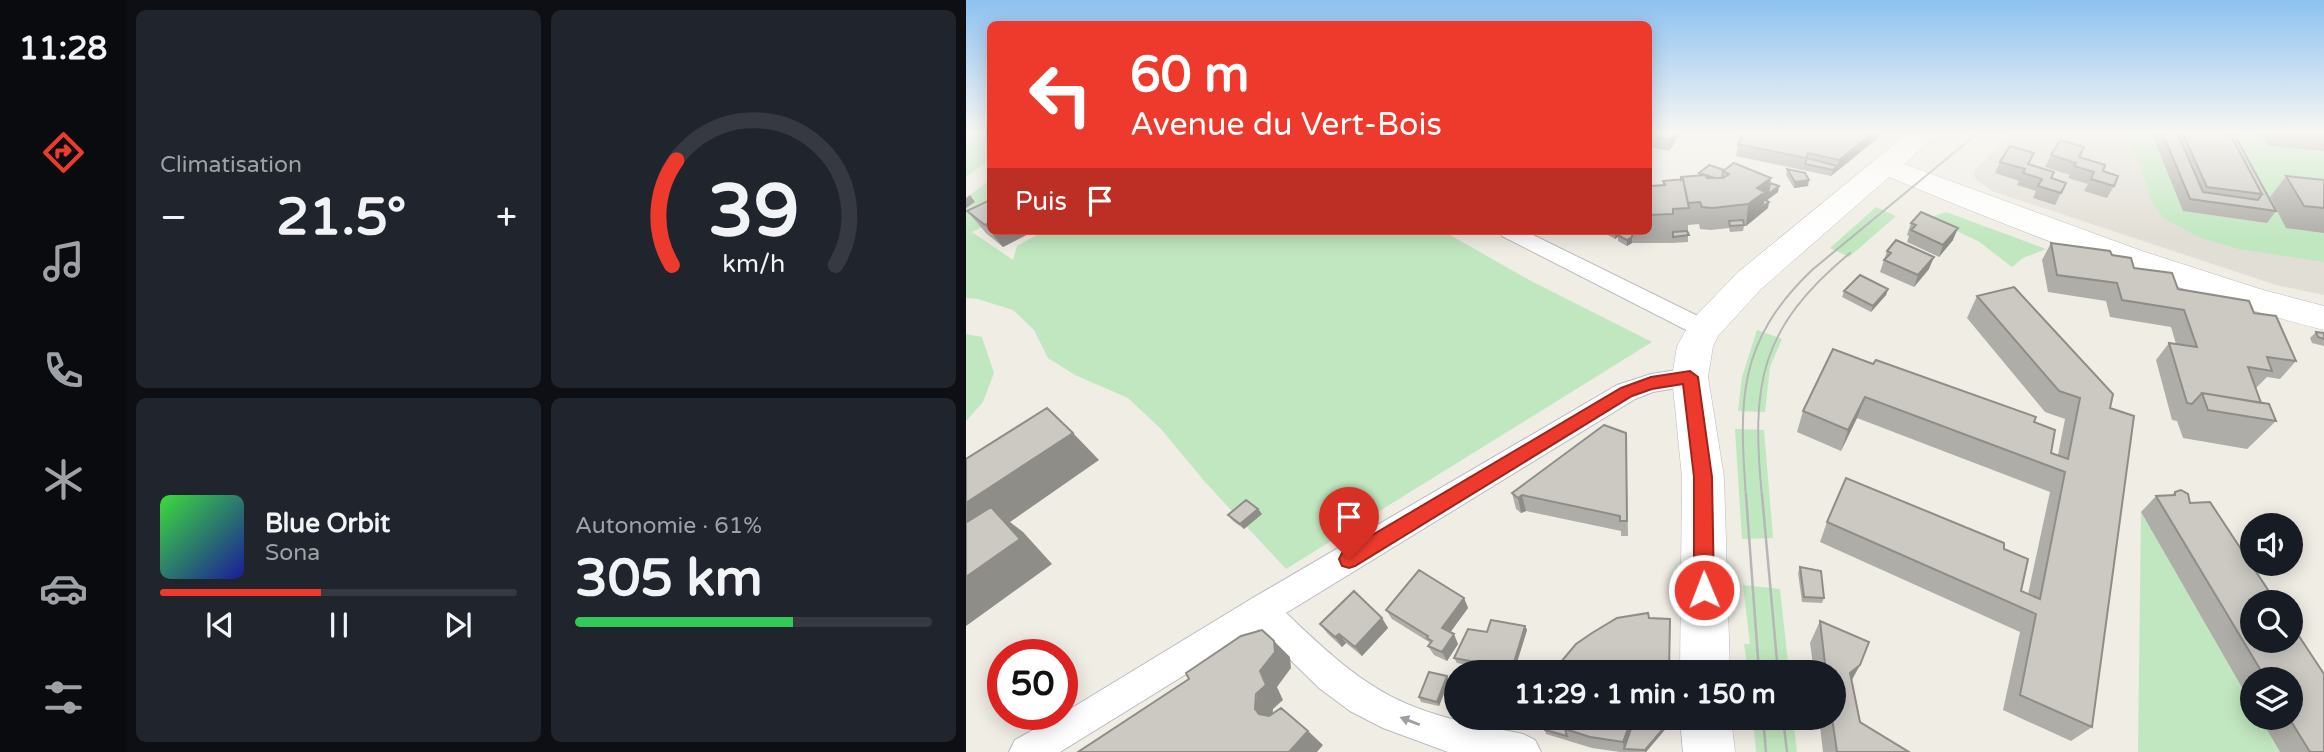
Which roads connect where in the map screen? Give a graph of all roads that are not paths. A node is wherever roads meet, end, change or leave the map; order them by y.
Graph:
1 (1885, 167) edge
2 (1889, 167) edge
3 (1517, 235) edge
4 (2324, 318) edge
5 (1704, 329) junction
6 (1690, 377) junction
7 (1262, 610) junction
8 (1705, 660) edge
9 (1707, 730) edge
10 (1027, 752) edge
11 (1523, 752) edge
12 (1709, 752) edge

1 - 5 main road
2 - 4 street
3 - 5 street
5 - 6 main road
6 - 7 street
6 - 8 main road
7 - 10 street
11 -> 7 street
9 - 12 main road

